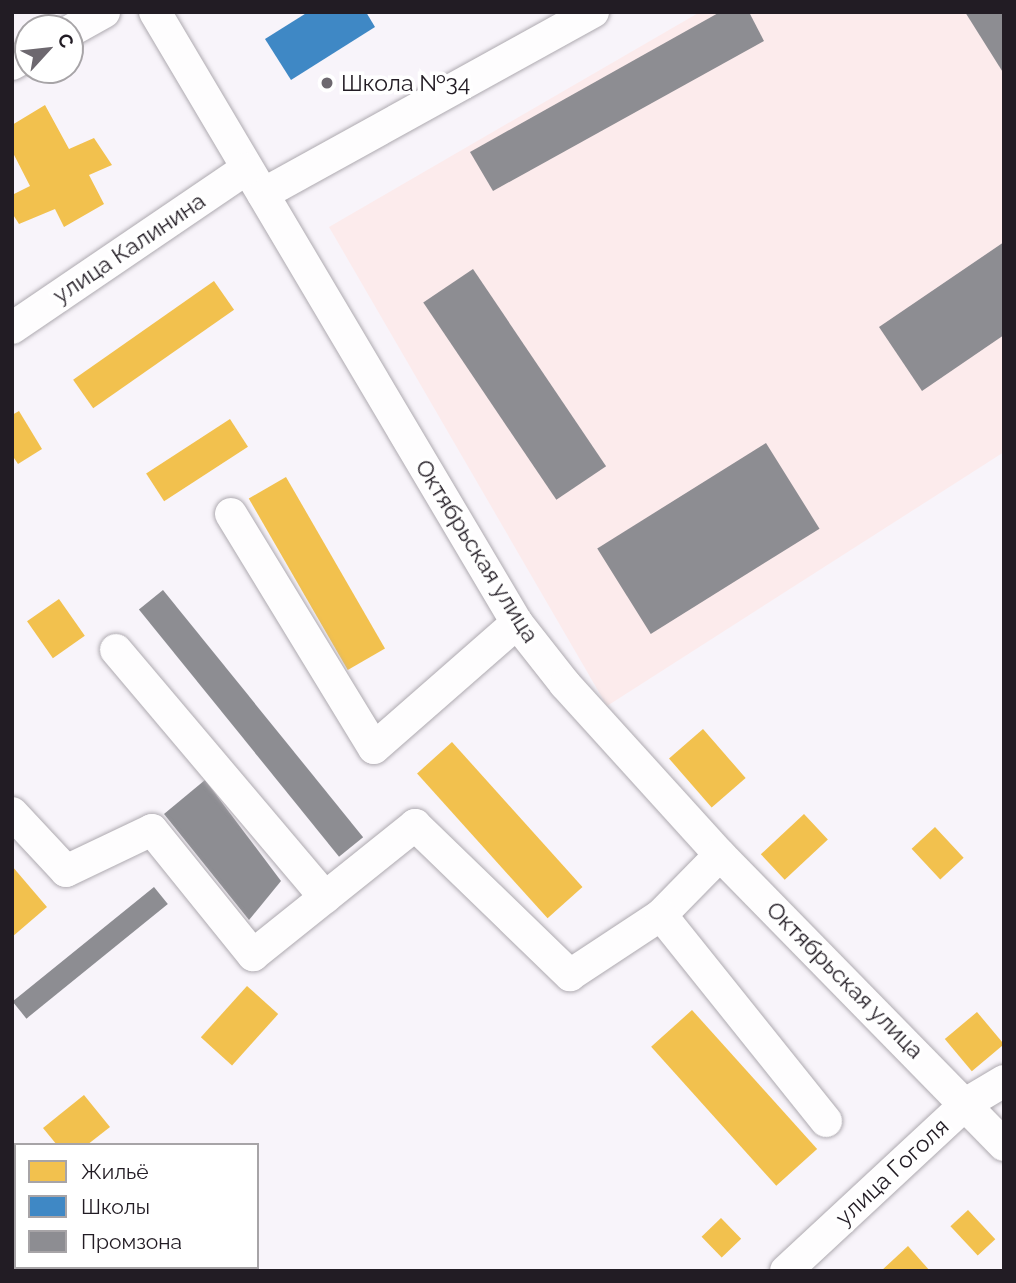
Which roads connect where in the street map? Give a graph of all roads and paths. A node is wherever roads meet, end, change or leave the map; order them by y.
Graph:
1 (104, 12) edge
2 (155, 12) edge
3 (593, 12) edge
4 (84, 24) edge
5 (255, 181) junction
6 (12, 328) edge
7 (230, 514) dead end
8 (517, 623) junction
9 (116, 650) dead end
10 (12, 813) edge
11 (720, 855) junction
12 (325, 897) junction
13 (661, 915) junction
14 (1004, 1081) edge
15 (967, 1103) junction
16 (826, 1121) dead end
17 (1004, 1145) edge
18 (786, 1271) edge

1 - 4 street
2 - 5 street, Октябрьская улица
3 - 5 street, улица Калинина
5 - 6 street, улица Калинина
5 - 8 street, Октябрьская улица
7 - 8 street
8 - 11 street, Октябрьская улица
9 - 12 street
10 - 12 street
11 - 13 street
11 - 15 street, Октябрьская улица
12 - 13 street
13 - 16 street
14 - 15 street, улица Гоголя
15 - 17 street, Октябрьская улица
15 - 18 street, улица Гоголя

